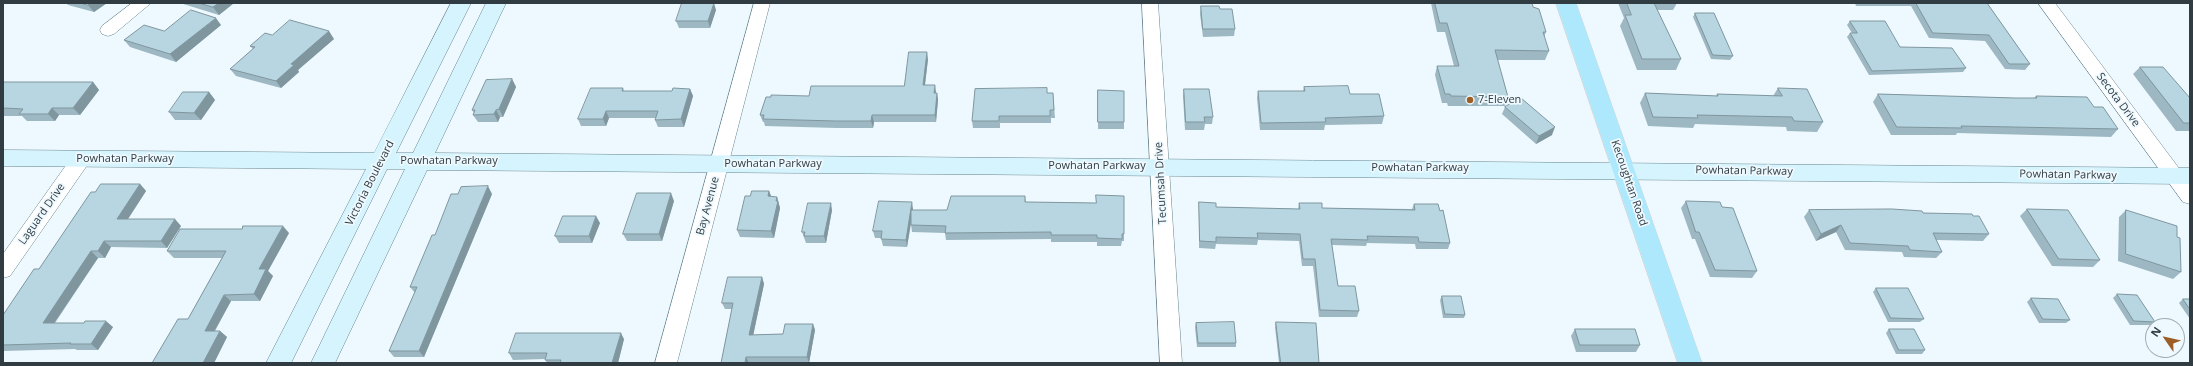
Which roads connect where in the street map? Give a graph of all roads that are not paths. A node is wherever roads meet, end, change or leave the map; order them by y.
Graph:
1 (143, 3) edge
2 (461, 3) edge
3 (496, 3) edge
4 (762, 3) edge
5 (1150, 3) edge
6 (1566, 3) edge
7 (2046, 3) edge
8 (108, 30) dead end
9 (3, 158) edge
10 (81, 159) junction
11 (420, 160) junction
12 (380, 161) junction
13 (719, 163) junction
14 (1160, 167) junction
15 (1625, 170) junction
16 (2182, 176) edge
17 (2190, 197) edge
18 (3, 270) edge
19 (278, 363) edge
20 (323, 363) edge
21 (666, 363) edge
22 (1172, 363) edge
23 (1690, 363) edge

1 - 8 street
2 - 12 main road, Victoria Boulevard
3 - 11 main road
4 - 13 street, Bay Avenue
5 - 14 street, Tecumsah Drive
6 - 15 main road, Kecoughtan Road
7 - 16 street, Secota Drive
9 - 10 main road, Powhatan Parkway
10 - 12 main road, Powhatan Parkway
10 - 18 street, Laguard Drive
11 - 12 main road, Powhatan Parkway
11 - 13 main road, Powhatan Parkway
11 - 20 main road
12 - 19 main road, Victoria Boulevard
13 - 14 main road, Powhatan Parkway
13 - 21 street, Bay Avenue
14 - 15 main road, Powhatan Parkway
14 - 22 street, Tecumsah Drive
15 - 16 main road, Powhatan Parkway
15 - 23 main road, Kecoughtan Road
16 - 17 street, Secota Drive

